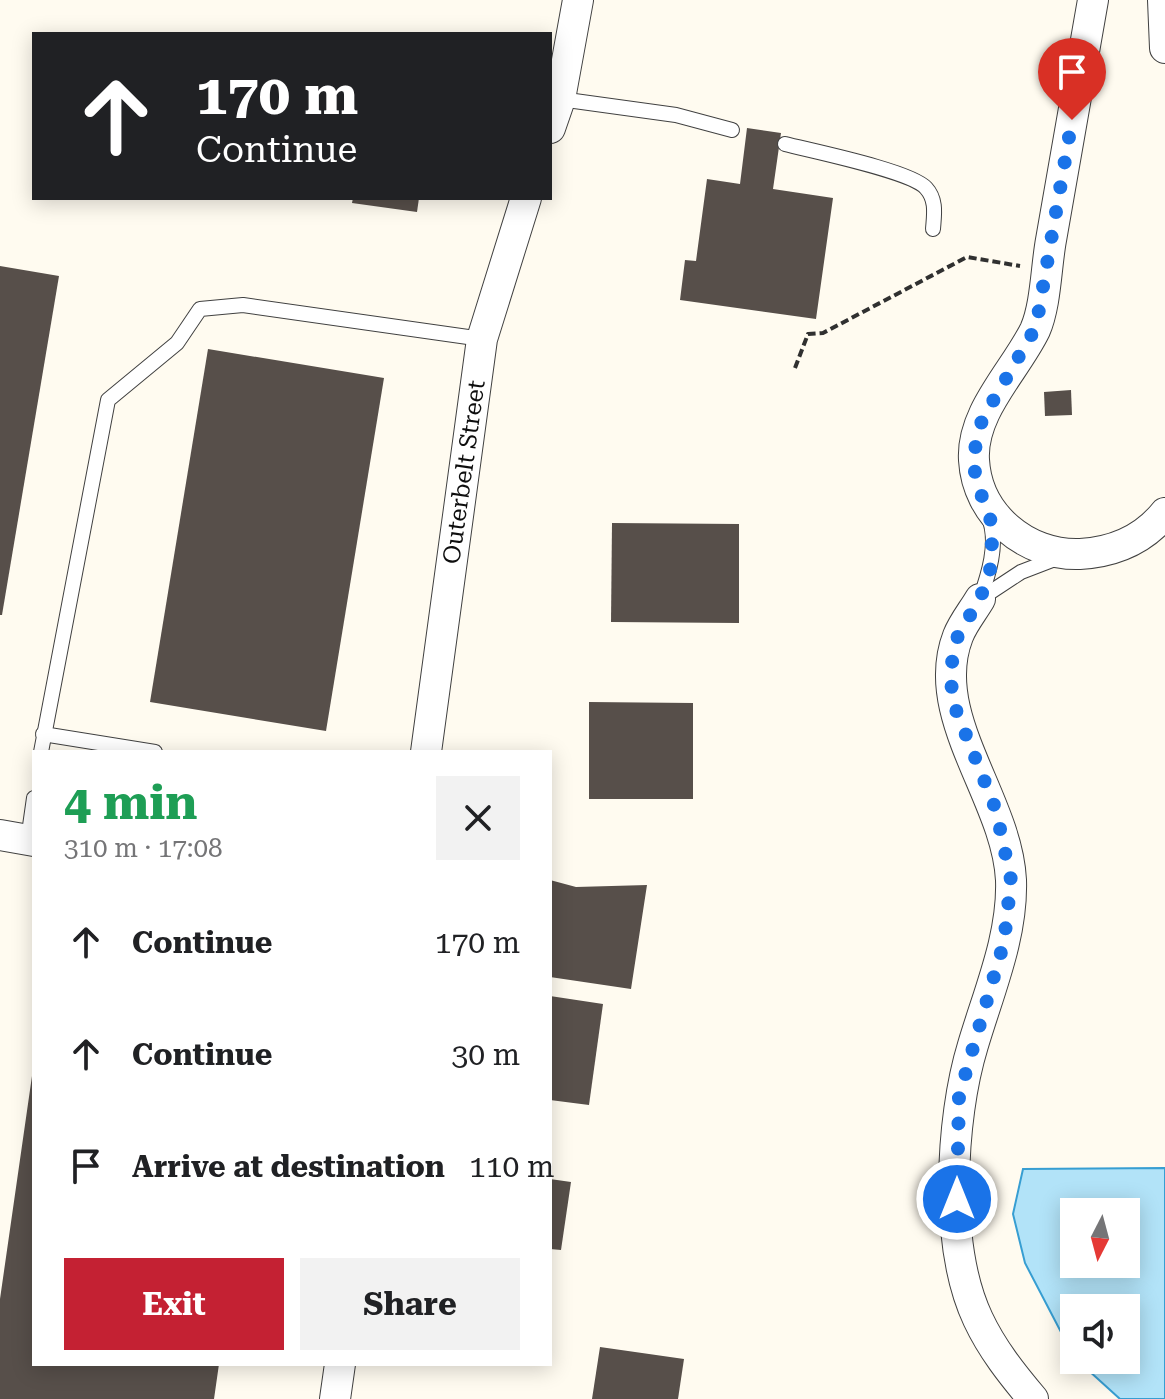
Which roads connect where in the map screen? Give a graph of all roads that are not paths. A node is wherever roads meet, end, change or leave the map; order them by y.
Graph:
1 (578, 0) edge
2 (1093, 0) edge
3 (1163, 0) edge
4 (1165, 48) edge
5 (560, 99) junction
6 (552, 122) edge
7 (732, 130) dead end
8 (785, 144) dead end
9 (525, 200) edge
10 (933, 229) dead end
11 (482, 339) junction
12 (982, 500) junction
13 (1165, 513) edge
14 (1067, 554) junction
15 (980, 599) junction
16 (43, 734) junction
17 (41, 750) edge
18 (143, 750) edge
19 (426, 750) edge
20 (32, 804) edge
21 (21, 839) edge
22 (340, 1366) edge
23 (335, 1399) edge
24 (1033, 1399) edge

1 - 5 street
2 - 12 street
3 - 4 street
5 - 6 street
5 - 7 lane
8 - 10 lane
9 - 11 street, Outerbelt Street
11 - 16 lane
11 - 19 street, Outerbelt Street
12 - 14 street
12 - 15 lane
13 - 14 street
14 - 15 lane
15 - 24 street
16 - 17 lane
16 - 18 lane
20 - 21 lane
22 - 23 street

